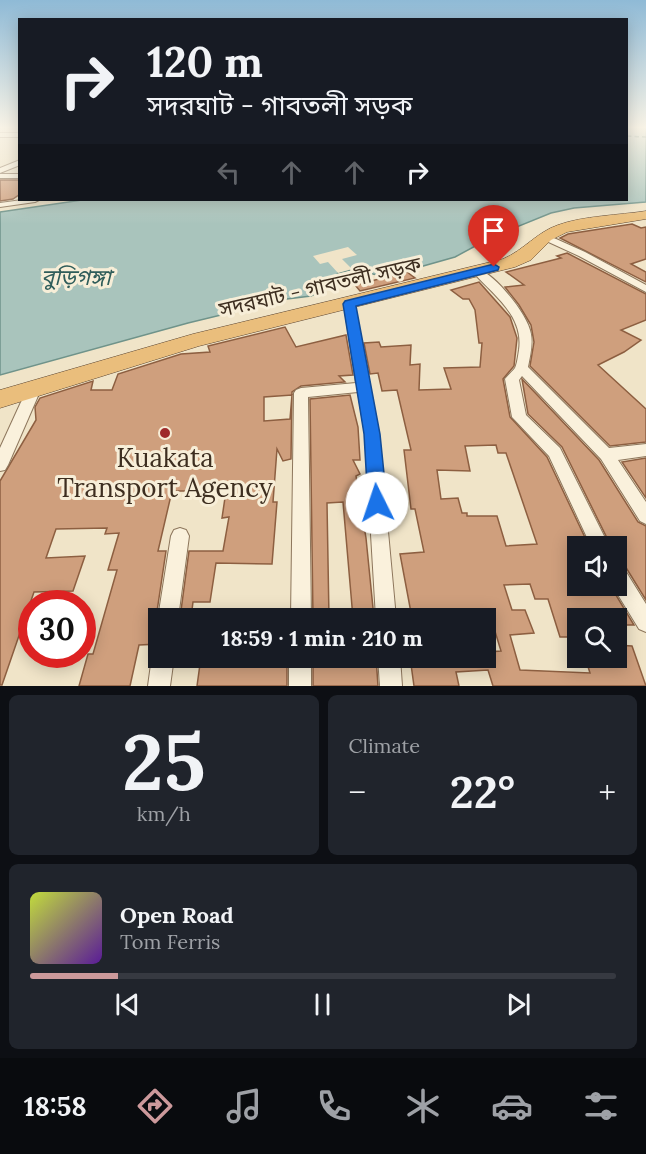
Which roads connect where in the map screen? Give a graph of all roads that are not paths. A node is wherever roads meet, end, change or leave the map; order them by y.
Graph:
1 (0, 160) edge
2 (18, 161) edge
3 (18, 162) edge
4 (0, 171) edge
5 (0, 176) edge
6 (18, 176) edge
7 (28, 201) edge
8 (0, 205) edge
9 (646, 215) edge
10 (545, 237) junction
11 (478, 272) junction
12 (646, 289) edge
13 (349, 304) junction
14 (522, 368) junction
15 (364, 387) junction
16 (34, 389) junction
17 (0, 399) edge
18 (646, 450) edge
19 (606, 455) junction
20 (0, 465) edge
21 (646, 516) edge
22 (180, 536) dead end
23 (595, 536) edge
24 (627, 592) edge
25 (169, 608) edge
26 (301, 608) edge
27 (385, 608) edge
28 (646, 622) edge
29 (161, 668) edge
30 (300, 668) edge
31 (390, 668) edge
32 (159, 686) edge
33 (300, 686) edge
34 (392, 686) edge

1 - 2 street
3 - 4 street
5 - 6 street
7 - 8 street
9 - 10 highway, সদরঘাট - গাবতলী সড়ক
10 - 11 highway, সদরঘাট - গাবতলী সড়ক
10 - 12 street
11 - 13 highway, সদরঘাট - গাবতলী সড়ক
11 - 14 street
13 - 15 street
13 - 16 highway, সদরঘাট - গাবতলী সড়ক
14 - 19 street
14 - 23 street
15 - 26 street
15 - 27 street
16 - 17 highway, সদরঘাট - গাবতলী সড়ক
16 - 20 street
18 - 19 street
19 - 21 street
22 - 25 street
24 - 28 street
29 - 32 street
30 - 33 street
31 - 34 street

